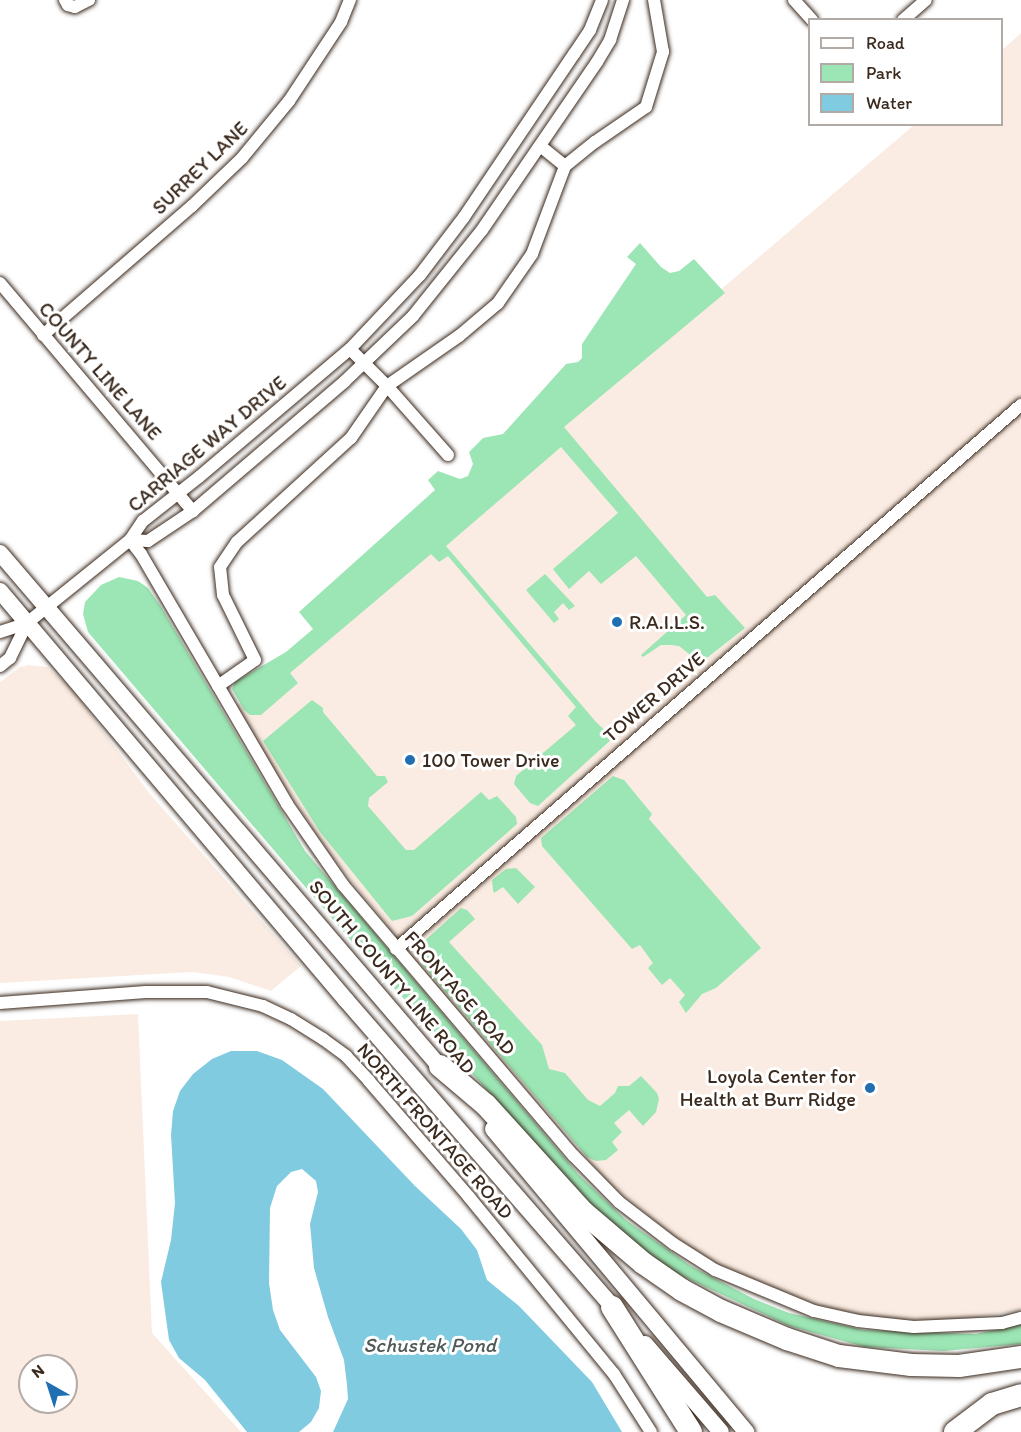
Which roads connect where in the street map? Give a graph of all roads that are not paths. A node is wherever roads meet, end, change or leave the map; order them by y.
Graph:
1 (65, 0) edge
2 (89, 0) edge
3 (350, 0) edge
4 (602, 0) edge
5 (623, 0) edge
6 (654, 0) edge
7 (794, 0) edge
8 (926, 0) edge
9 (810, 18) edge
10 (905, 18) edge
11 (564, 69) junction
12 (584, 82) junction
13 (540, 146) junction
14 (565, 166) junction
15 (420, 275) junction
16 (0, 283) edge
17 (436, 288) junction
18 (43, 335) junction
19 (350, 349) junction
20 (365, 363) junction
21 (387, 386) junction
22 (1021, 405) edge
23 (448, 455) dead end
24 (178, 492) junction
25 (193, 511) junction
26 (130, 540) junction
27 (0, 553) edge
28 (0, 591) edge
29 (45, 606) junction
30 (27, 623) junction
31 (0, 632) edge
32 (0, 666) edge
33 (218, 686) junction
34 (396, 948) junction
35 (0, 1003) edge
36 (440, 1066) junction
37 (612, 1307) junction
38 (1021, 1318) edge
39 (1021, 1357) edge
40 (1021, 1395) edge
41 (651, 1432) edge
42 (691, 1432) edge
43 (721, 1432) edge
44 (746, 1432) edge
45 (955, 1432) edge

1 - 2 street
3 - 18 street, SURREY LANE
4 - 11 street, CARRIAGE WAY DRIVE
5 - 12 street, CARRIAGE WAY DRIVE
6 - 14 street
7 - 9 street
8 - 10 street
11 - 12 street
11 - 15 street, CARRIAGE WAY DRIVE
12 - 13 street, CARRIAGE WAY DRIVE
13 - 14 street
13 - 17 street, CARRIAGE WAY DRIVE
14 - 21 street
15 - 17 street
15 - 19 street, CARRIAGE WAY DRIVE
16 - 18 street, COUNTY LINE LANE
17 - 20 street, CARRIAGE WAY DRIVE
18 - 24 street, COUNTY LINE LANE
19 - 20 street
19 - 24 street, CARRIAGE WAY DRIVE
20 - 21 street
20 - 25 street, CARRIAGE WAY DRIVE
21 - 23 street
21 - 33 street
22 - 34 street, TOWER DRIVE
24 - 25 street, COUNTY LINE LANE
24 - 26 street, CARRIAGE WAY DRIVE
25 - 26 street, CARRIAGE WAY DRIVE
26 - 29 street
26 - 33 street, FRONTAGE ROAD
27 - 29 main road, SOUTH COUNTY LINE ROAD
28 - 30 main road
29 - 30 street
29 - 36 main road, SOUTH COUNTY LINE ROAD
30 - 31 street
30 - 32 street
30 - 37 main road
33 - 34 street, FRONTAGE ROAD
34 - 38 street, FRONTAGE ROAD
35 - 41 street, NORTH FRONTAGE ROAD
36 - 39 highway
36 - 44 main road, SOUTH COUNTY LINE ROAD
37 - 42 highway
37 - 43 main road
40 - 45 highway

